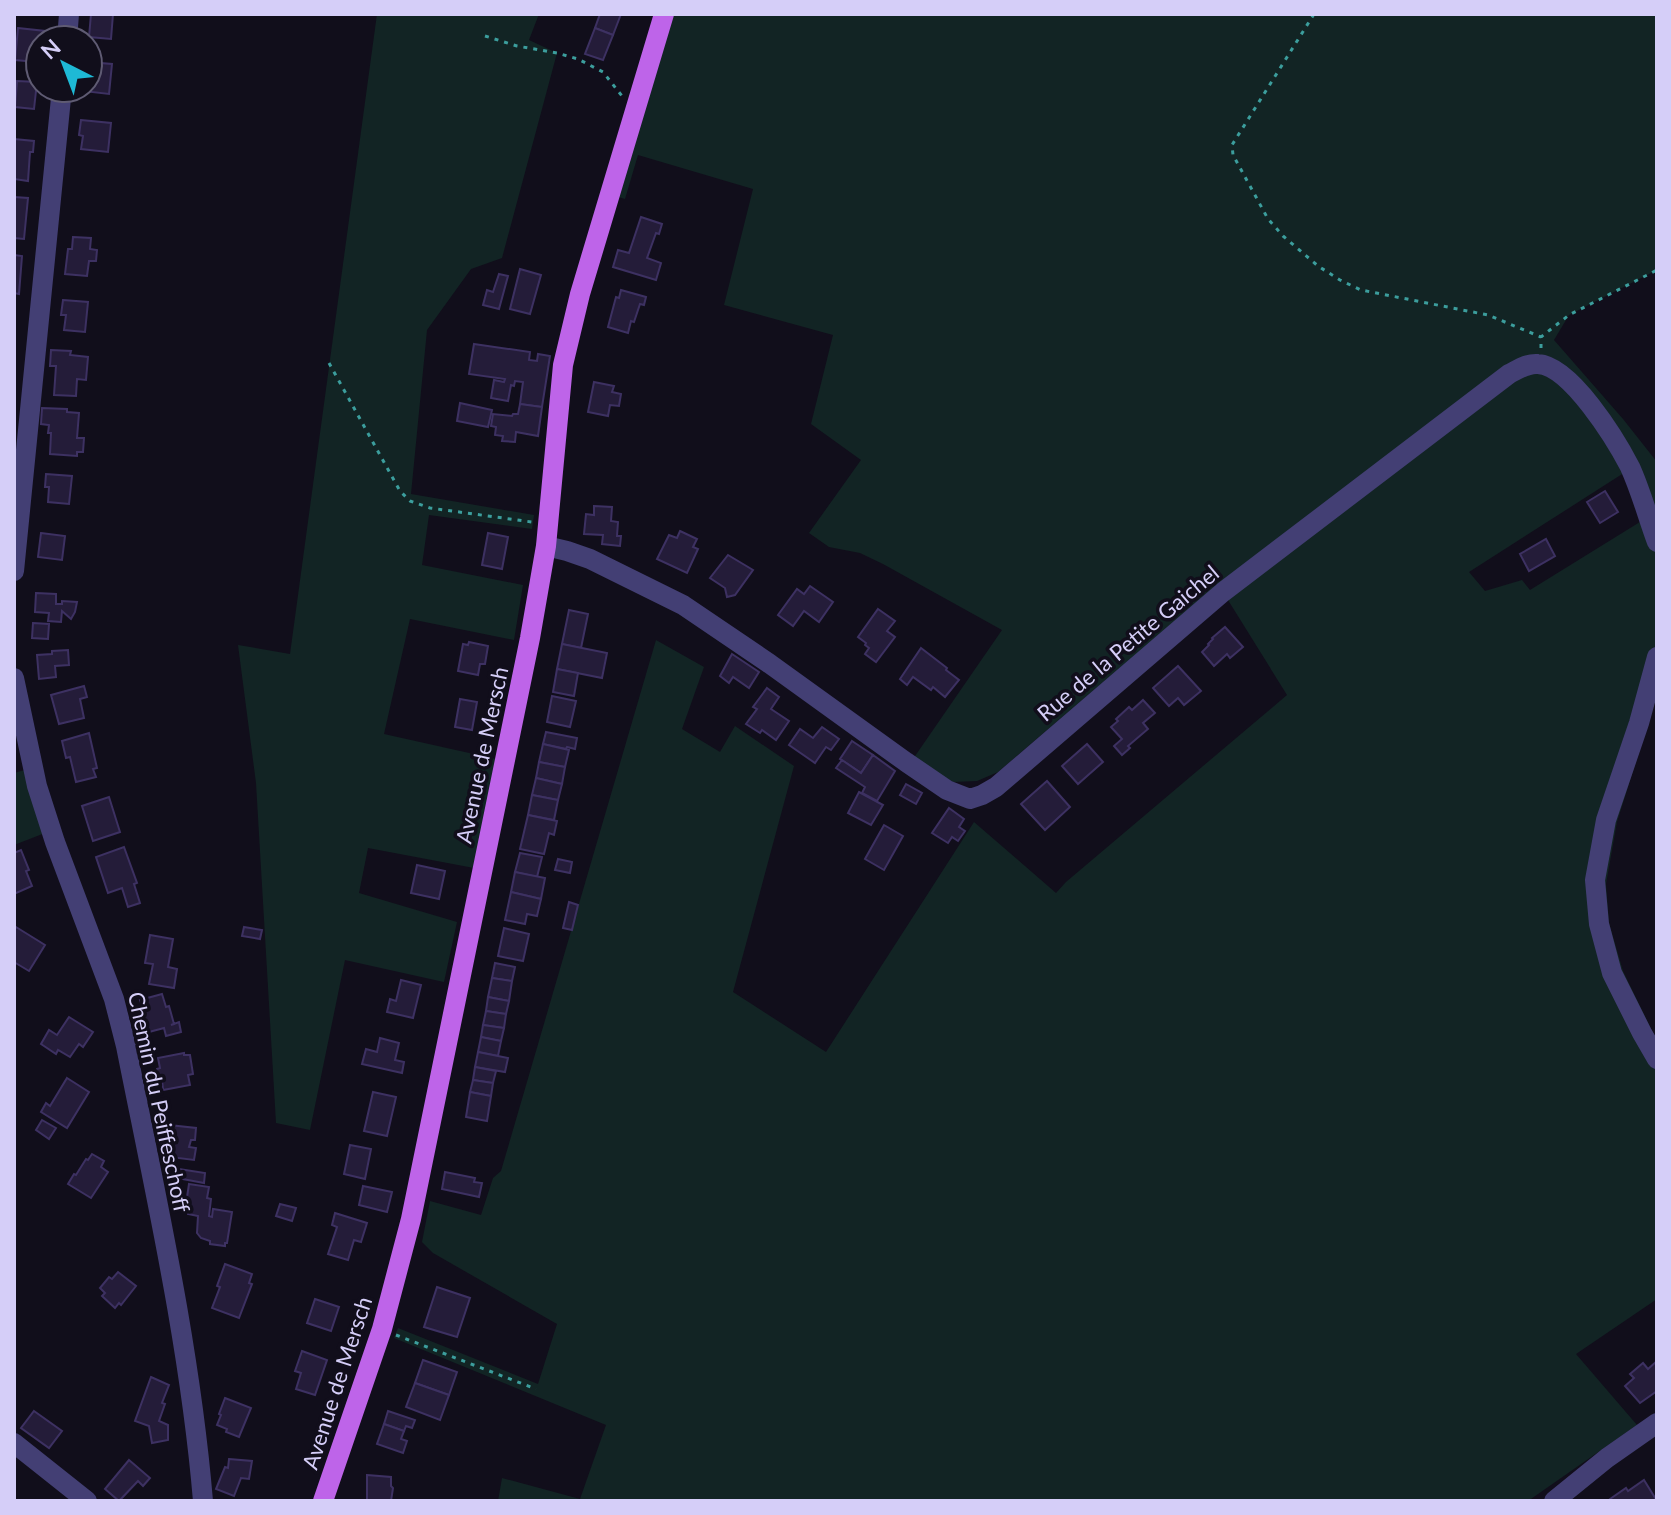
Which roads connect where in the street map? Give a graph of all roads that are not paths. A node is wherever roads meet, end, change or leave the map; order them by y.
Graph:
1 (664, 14) edge
2 (60, 104) edge
3 (1657, 542) edge
4 (546, 546) junction
5 (14, 571) edge
6 (1657, 657) edge
7 (14, 678) edge
8 (1657, 1059) edge
9 (1657, 1423) edge
10 (14, 1443) edge
11 (87, 1501) edge
12 (203, 1501) edge
13 (323, 1501) edge
14 (1554, 1501) edge

1 - 4 main road, Avenue de Mersch
2 - 5 street
3 - 4 street, Rue de la Petite Gaichel
4 - 13 main road, Avenue de Mersch
6 - 8 street
7 - 12 street, Chemin du Peiffeschoff
9 - 14 street
10 - 11 street

